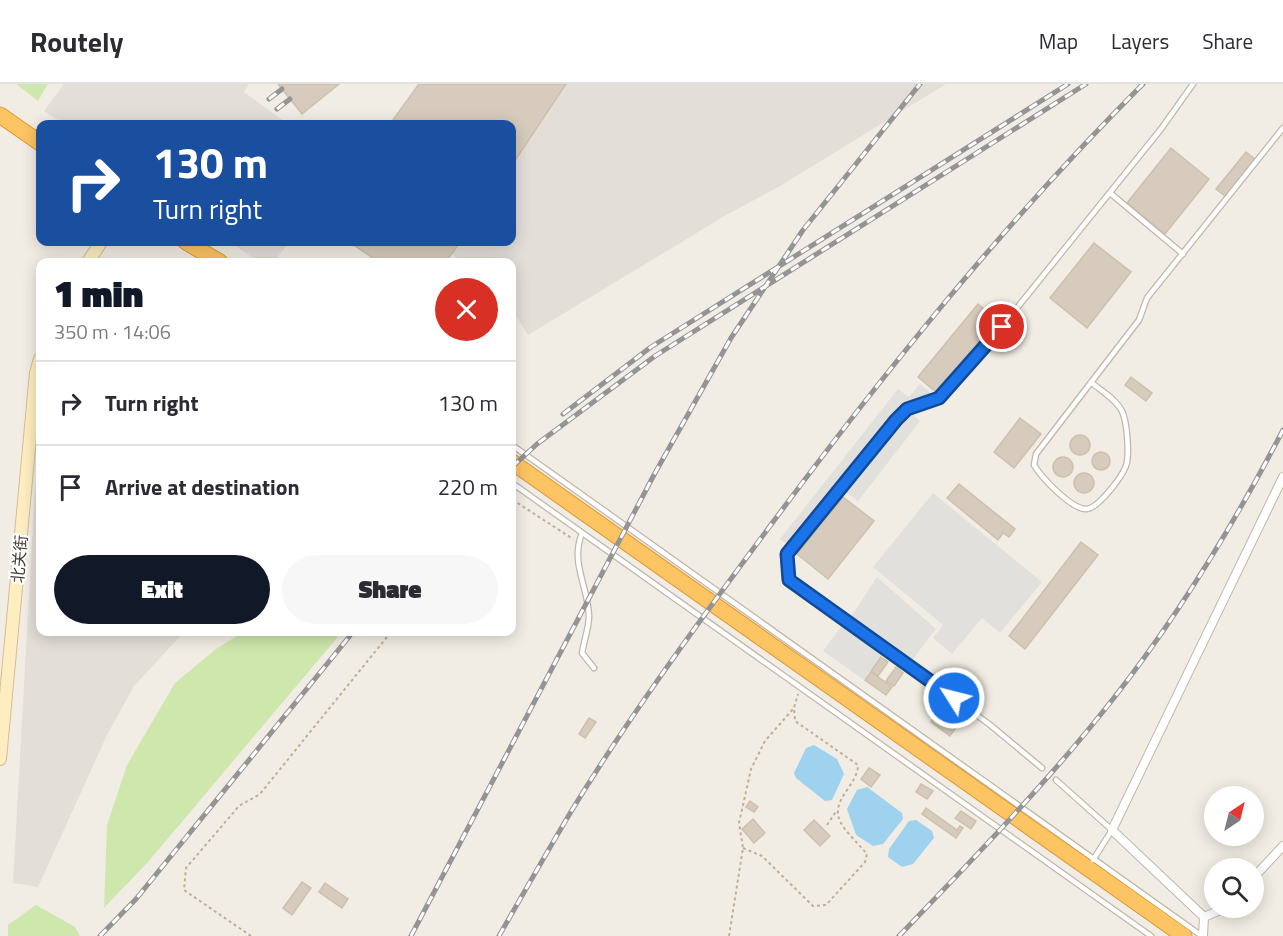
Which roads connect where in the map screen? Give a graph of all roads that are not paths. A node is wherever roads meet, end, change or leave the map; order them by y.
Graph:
1 (1193, 84) edge
2 (0, 115) edge
3 (1283, 128) edge
4 (36, 140) edge
5 (1110, 193) junction
6 (193, 246) edge
7 (1183, 254) junction
8 (213, 258) edge
9 (36, 373) edge
10 (1091, 382) junction
11 (516, 448) edge
12 (516, 465) edge
13 (1283, 477) edge
14 (516, 486) edge
15 (582, 533) junction
16 (594, 668) dead end
17 (0, 759) edge
18 (1042, 768) dead end
19 (1056, 780) dead end
20 (1112, 830) junction
21 (1283, 846) edge
22 (1093, 860) junction
23 (1264, 866) edge
24 (1204, 917) joint
25 (1151, 936) edge
26 (1184, 936) edge
27 (1202, 936) edge

1 - 5 lane
2 - 4 highway
3 - 7 lane
5 - 7 lane
5 - 18 lane
6 - 8 highway
7 - 10 lane
9 - 17 main road, 北关街
10 - 10 lane
11 - 22 lane
12 - 26 highway
13 - 20 street
14 - 15 lane
15 - 16 lane
15 - 25 lane
19 - 20 lane
20 - 22 lane
20 - 24 street
21 - 23 street
22 - 27 lane
24 - 27 street

